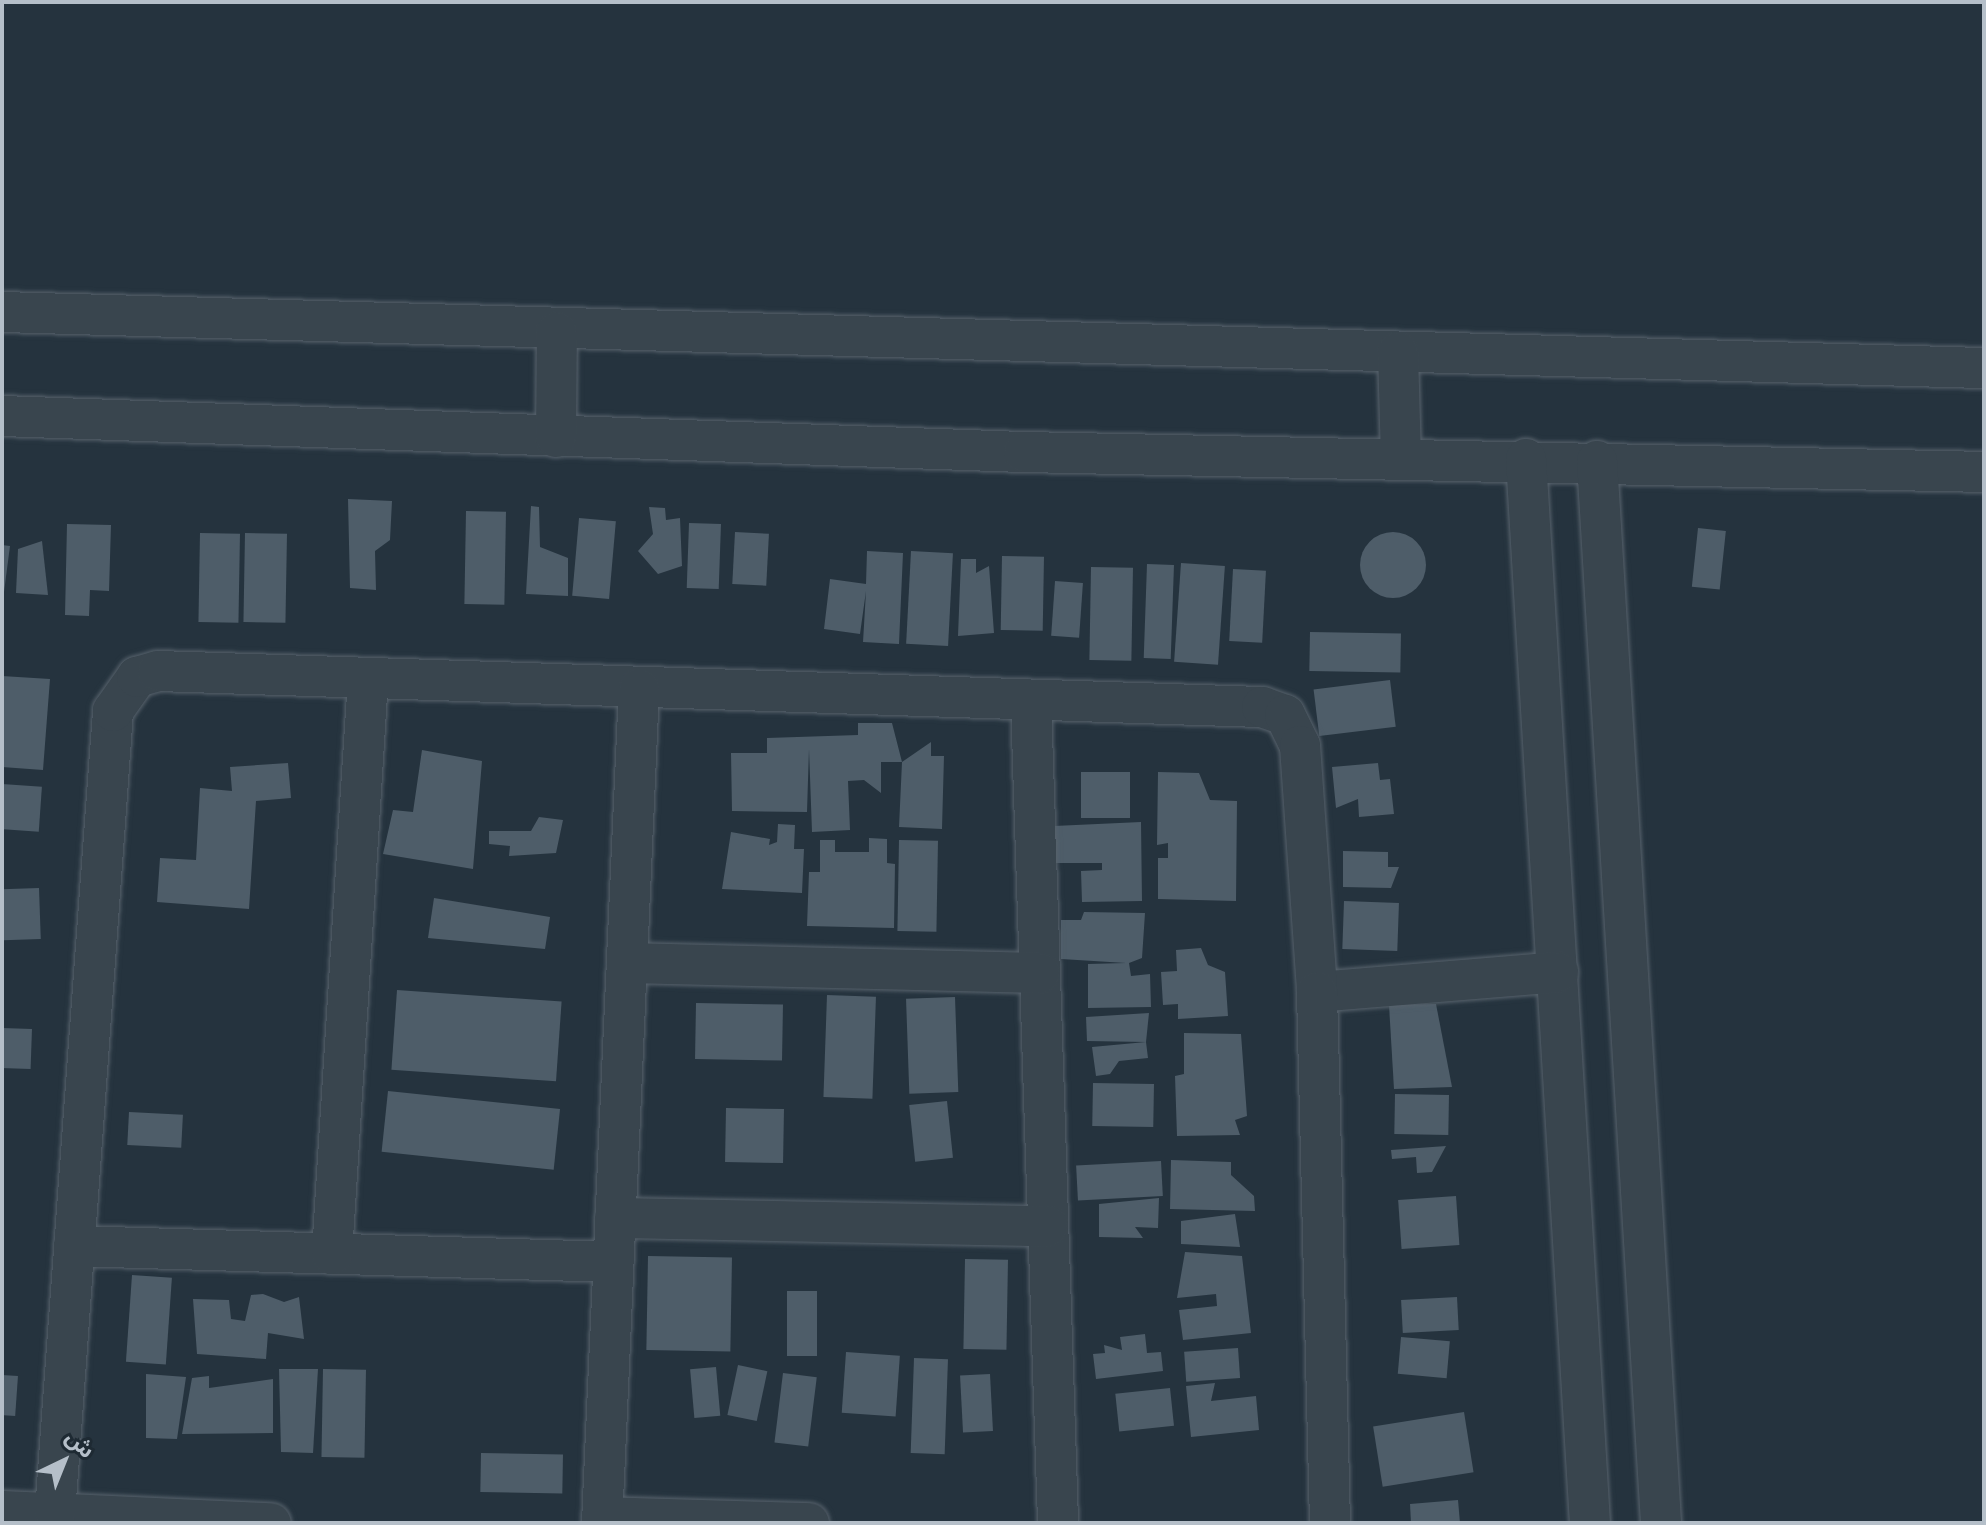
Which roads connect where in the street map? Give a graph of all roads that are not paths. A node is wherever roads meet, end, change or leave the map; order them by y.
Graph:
1 (2, 312) edge
2 (557, 332) junction
3 (1398, 352) junction
4 (1984, 368) edge
5 (2, 416) edge
6 (556, 437) junction
7 (1401, 459) junction
8 (1526, 459) junction
9 (1597, 461) junction
10 (1984, 472) edge
11 (368, 679) junction
12 (639, 689) junction
13 (1031, 703) junction
14 (627, 963) junction
15 (1558, 972) junction
16 (1040, 973) junction
17 (1317, 992) junction
18 (615, 1218) junction
19 (1048, 1226) junction
20 (74, 1246) junction
21 (332, 1254) junction
22 (613, 1262) junction
23 (2, 1511) edge
24 (55, 1513) junction
25 (602, 1520) edge
26 (271, 1523) edge
27 (809, 1523) edge
28 (1058, 1523) edge
29 (1330, 1523) edge
30 (1590, 1523) edge
31 (1661, 1523) edge

1 - 2 street
2 - 3 street
2 - 6 street
3 - 4 street
3 - 7 street
5 - 6 street
6 - 7 street
7 - 8 street
8 - 9 street
8 - 15 street
9 - 10 street
9 - 31 street
11 - 12 street
11 - 20 street
11 - 21 street
12 - 13 street
12 - 14 street
13 - 16 street
13 - 17 street
14 - 16 street
14 - 18 street
15 - 17 street
15 - 30 street
16 - 19 street
17 - 29 street
18 - 19 street
18 - 22 street
19 - 28 street
20 - 21 street
20 - 24 street
21 - 22 street
22 - 25 street
23 - 24 street
24 - 26 street
25 - 27 street

